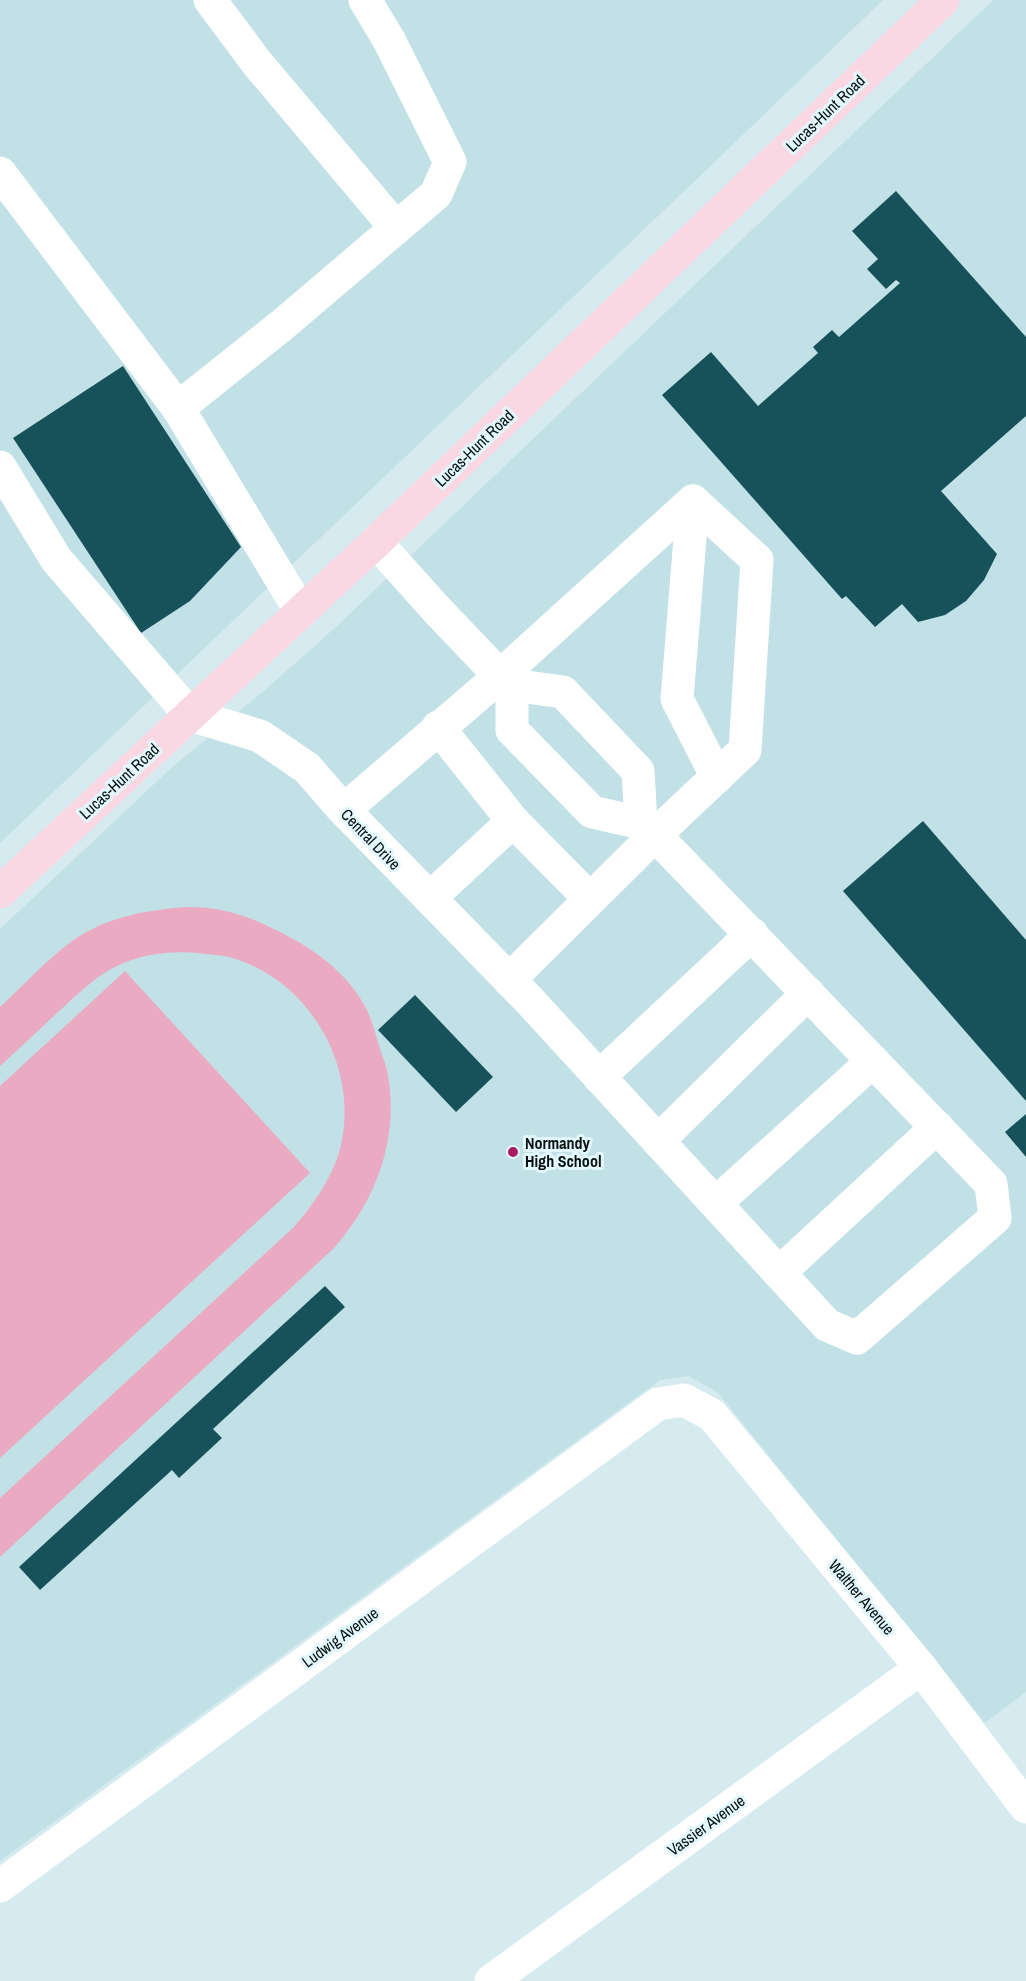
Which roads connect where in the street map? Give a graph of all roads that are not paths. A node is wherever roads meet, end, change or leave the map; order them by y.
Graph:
1 (210, 0) edge
2 (365, 0) edge
3 (943, 0) edge
4 (0, 173) edge
5 (396, 228) junction
6 (178, 408) junction
7 (0, 467) edge
8 (693, 501) junction
9 (376, 542) junction
10 (301, 612) junction
11 (506, 680) junction
12 (190, 715) junction
13 (438, 727) junction
14 (717, 777) junction
15 (344, 810) junction
16 (513, 821) junction
17 (648, 829) junction
18 (0, 892) edge
19 (430, 898) junction
20 (590, 899) junction
21 (752, 934) junction
22 (519, 990) junction
23 (808, 993) junction
24 (873, 1060) junction
25 (599, 1077) junction
26 (937, 1127) junction
27 (658, 1141) junction
28 (716, 1203) junction
29 (779, 1273) junction
30 (684, 1400) joint
31 (921, 1668) junction
32 (1026, 1807) edge
33 (0, 1886) edge
34 (491, 1981) edge

1 - 5 street
2 - 5 street
3 - 9 main road, Lucas-Hunt Road
4 - 6 street
5 - 6 street
6 - 10 street
7 - 12 street
8 - 11 street
8 - 14 street
8 - 14 street
9 - 10 main road, Lucas-Hunt Road
9 - 11 street
10 - 12 main road, Lucas-Hunt Road
11 - 13 street
11 - 17 street
11 - 17 street
12 - 15 street, Central Drive
12 - 18 main road, Lucas-Hunt Road
13 - 15 street
13 - 16 street
14 - 17 street
15 - 19 street, Central Drive
16 - 19 street
16 - 20 street
17 - 20 street
17 - 21 street
19 - 22 street, Central Drive
20 - 22 street
21 - 23 street
21 - 25 street
22 - 25 street, Central Drive
23 - 24 street
23 - 27 street
24 - 26 street
24 - 28 street
25 - 27 street, Central Drive
26 - 29 street
26 - 29 street, Central Drive
27 - 28 street, Central Drive
28 - 29 street, Central Drive
30 - 31 street, Walther Avenue
30 - 33 street, Ludwig Avenue
31 - 32 street, Walther Avenue
31 - 34 street, Vassier Avenue

